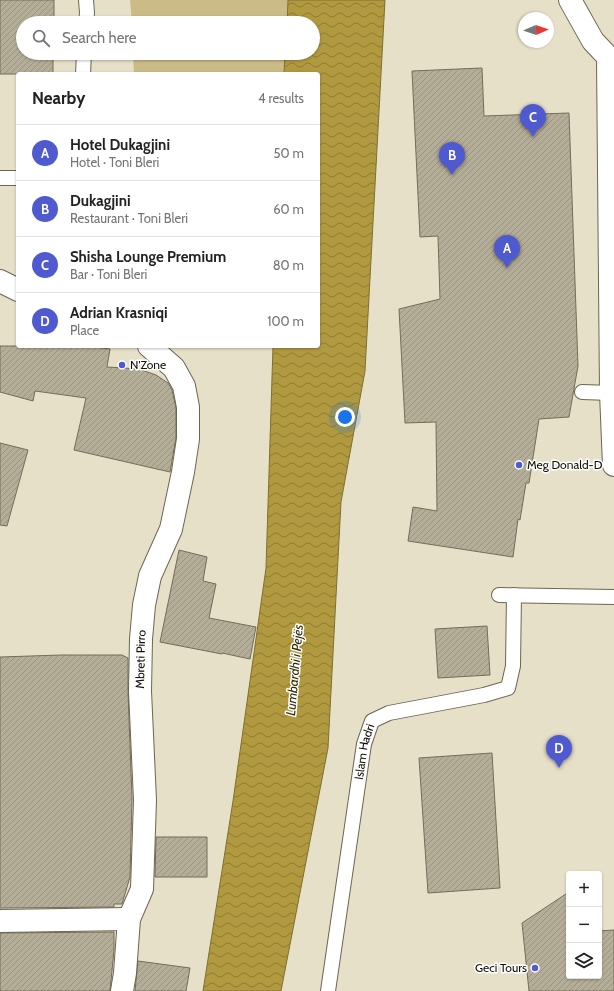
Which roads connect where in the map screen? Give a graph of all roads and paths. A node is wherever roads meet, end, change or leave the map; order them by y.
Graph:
1 (86, 0) edge
2 (570, 0) edge
3 (87, 16) edge
4 (84, 60) edge
5 (611, 61) edge
6 (83, 72) edge
7 (0, 178) edge
8 (16, 178) edge
9 (0, 281) edge
10 (16, 289) edge
11 (151, 348) edge
12 (582, 392) dead end
13 (613, 393) edge
14 (614, 465) edge
15 (499, 595) dead end
16 (514, 595) junction
17 (614, 597) edge
18 (129, 919) junction
19 (0, 922) edge
20 (122, 991) edge
21 (328, 991) edge

1 - 3 lane
2 - 5 street
4 - 6 lane
5 - 13 street
7 - 8 lane
9 - 10 street
11 - 18 street, Mbreti Pirro
12 - 13 lane
13 - 14 street
15 - 16 lane
16 - 17 lane
16 - 21 lane, Islam Hadri
18 - 19 street
18 - 20 street, Mbreti Pirro

